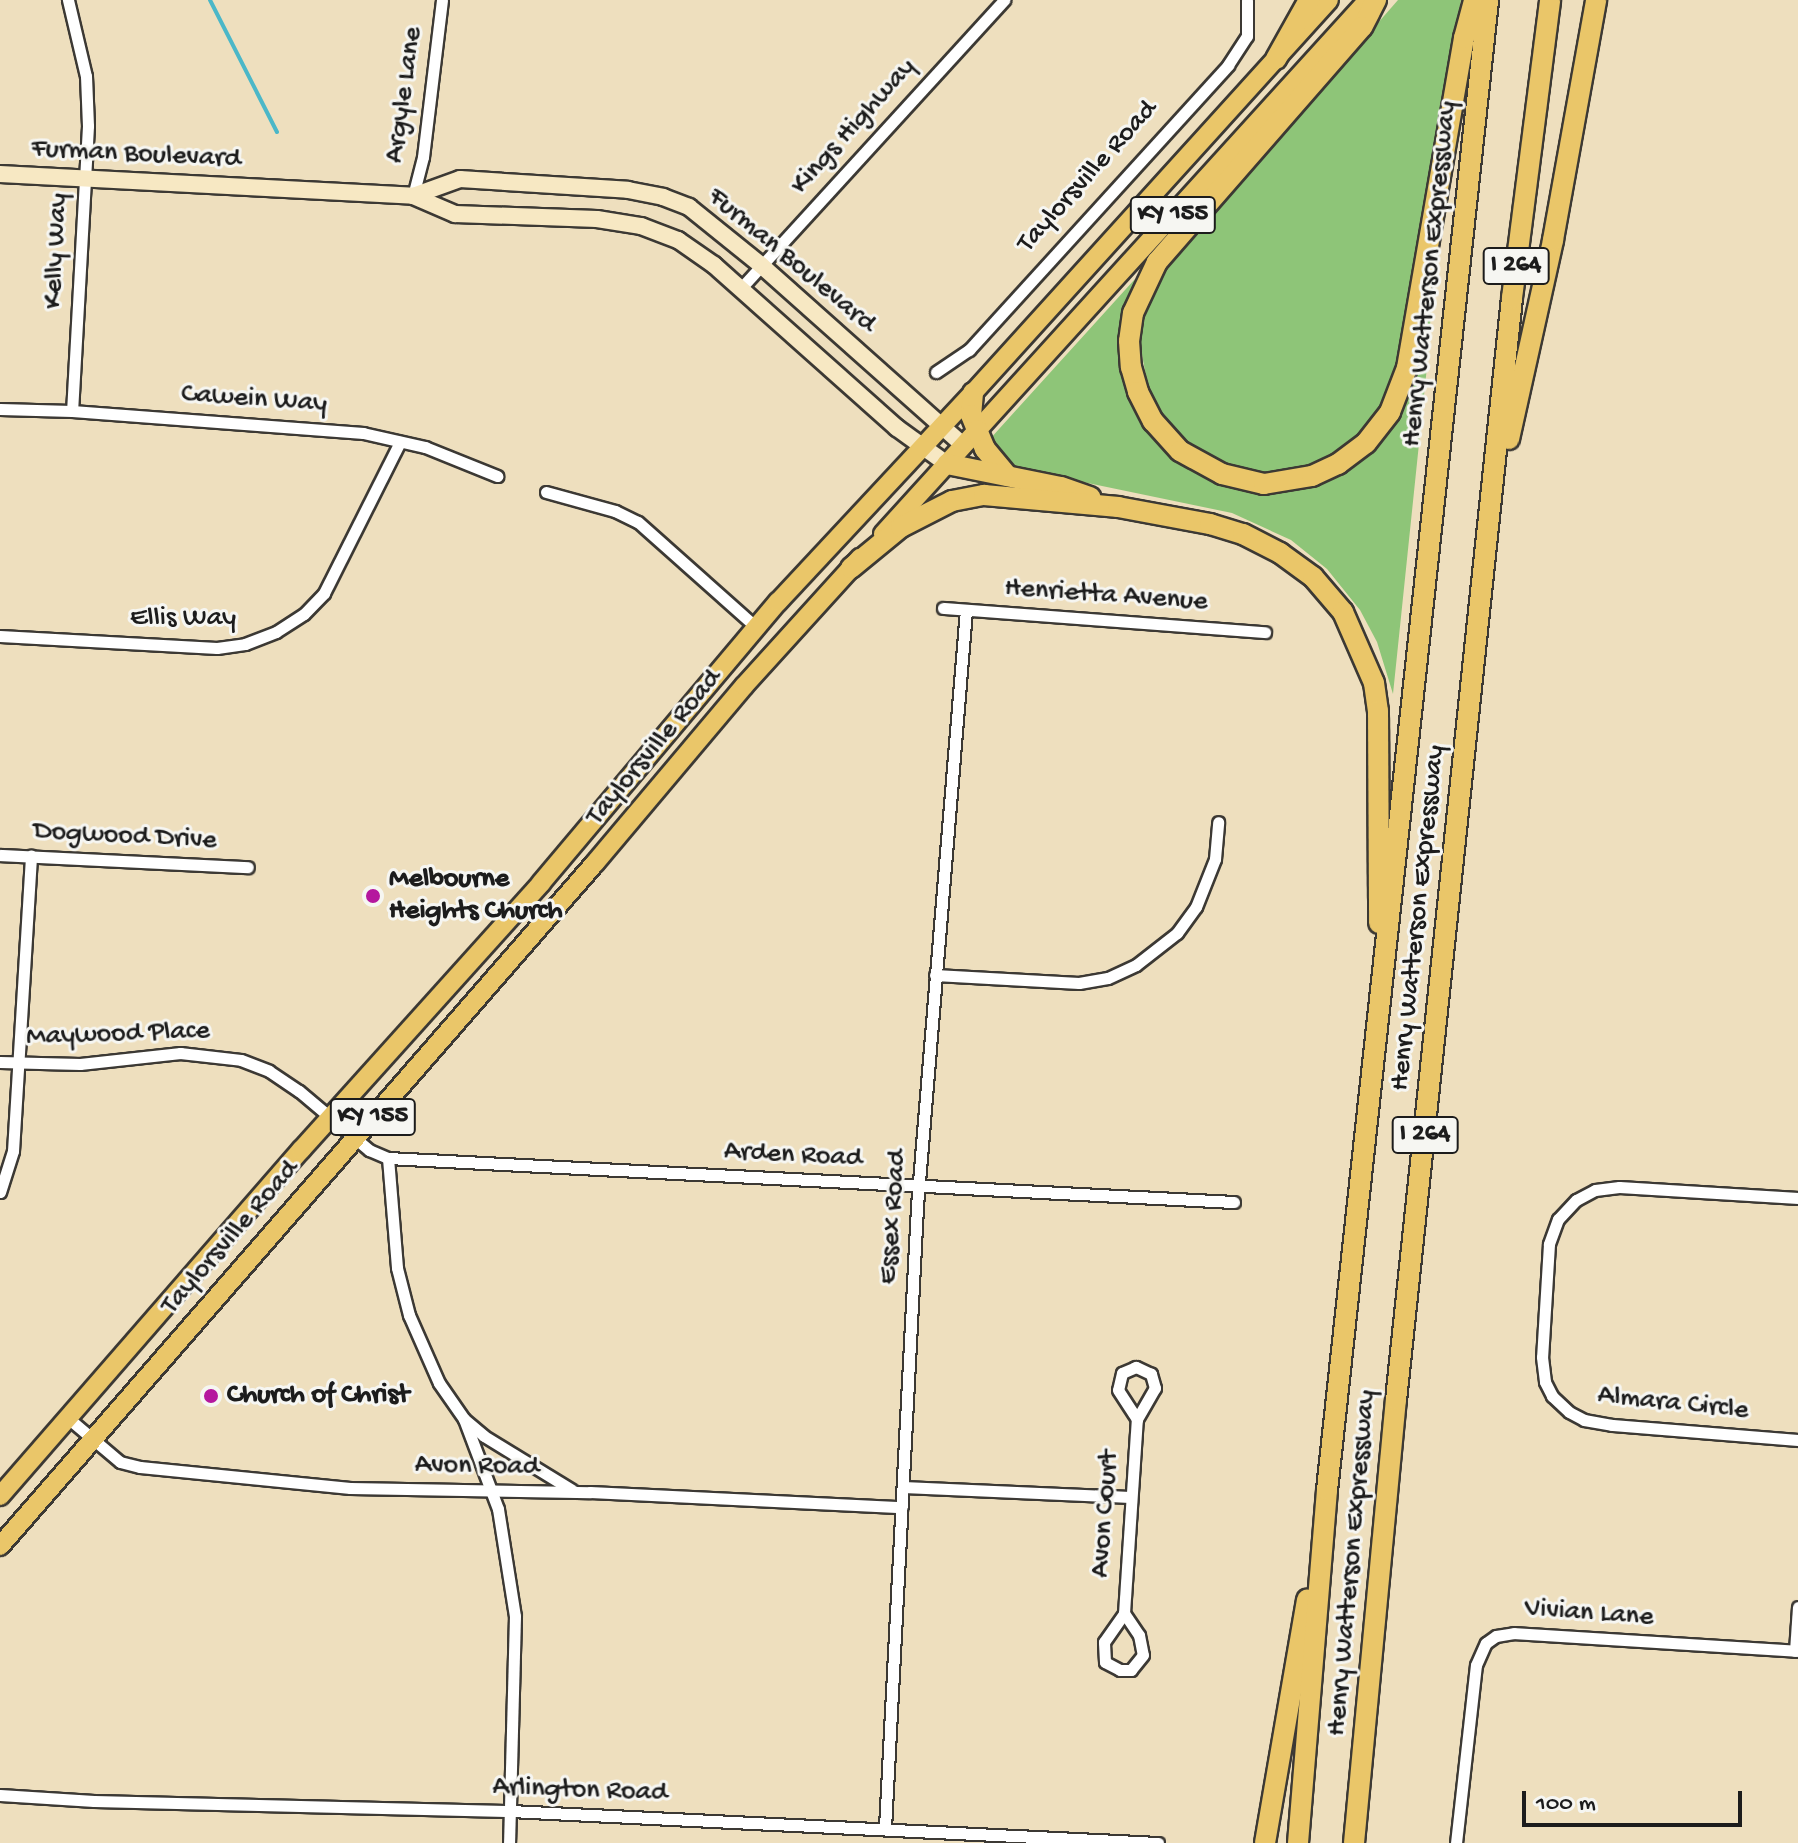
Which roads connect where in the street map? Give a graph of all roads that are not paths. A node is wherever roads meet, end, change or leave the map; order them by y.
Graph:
1 (68, 0) edge
2 (442, 0) edge
3 (1004, 0) edge
4 (1247, 0) edge
5 (1309, 0) edge
6 (1329, 0) edge
7 (1368, 0) edge
8 (1376, 0) edge
9 (1474, 0) edge
10 (1488, 0) edge
11 (1550, 0) edge
12 (1596, 0) edge
13 (1276, 59) junction
14 (0, 174) edge
15 (85, 178) junction
16 (413, 196) junction
17 (761, 265) junction
18 (742, 287) junction
19 (936, 372) dead end
20 (973, 393) junction
21 (0, 409) edge
22 (72, 411) junction
23 (942, 425) junction
24 (970, 438) junction
25 (400, 442) junction
26 (922, 447) junction
27 (947, 464) junction
28 (497, 476) dead end
29 (1008, 476) junction
30 (546, 492) dead end
31 (1118, 507) junction
32 (1487, 534) junction
33 (851, 568) junction
34 (943, 608) dead end
35 (966, 610) junction
36 (757, 628) junction
37 (1265, 632) dead end
38 (0, 636) edge
39 (1218, 822) dead end
40 (0, 855) edge
41 (31, 856) junction
42 (248, 867) dead end
43 (935, 975) junction
44 (1380, 995) junction
45 (0, 1062) edge
46 (20, 1063) junction
47 (330, 1117) junction
48 (354, 1139) junction
49 (388, 1158) junction
50 (919, 1187) junction
51 (0, 1192) edge
52 (1798, 1198) edge
53 (1234, 1202) dead end
54 (68, 1418) junction
55 (464, 1419) junction
56 (1137, 1419) dead end
57 (93, 1440) junction
58 (1798, 1440) edge
59 (903, 1487) junction
60 (1327, 1490) junction
61 (493, 1492) junction
62 (577, 1492) junction
63 (0, 1496) edge
64 (1130, 1497) junction
65 (902, 1507) junction
66 (0, 1546) edge
67 (1798, 1607) edge
68 (1124, 1613) junction
69 (1796, 1651) edge
70 (0, 1795) edge
71 (510, 1811) junction
72 (885, 1828) junction
73 (509, 1843) edge
74 (1158, 1843) edge
75 (1265, 1843) edge
76 (1298, 1843) edge
77 (1354, 1843) edge
78 (1456, 1843) edge

1 - 15 street, Kelly Way
2 - 16 street, Argyle Lane
3 - 17 street, Kings Highway
4 - 19 street, Taylorsville Road
5 - 13 highway
6 - 13 main road, Taylorsville Road / KY 155
7 - 24 main road, Taylorsville Road / KY 155
8 - 9 highway
10 - 44 highway, Henry Watterson Expressway / I 264
11 - 32 highway, Henry Watterson Expressway / I 264
12 - 32 highway
13 - 20 main road, Taylorsville Road / KY 155
14 - 15 street, Furman Boulevard
15 - 16 street, Furman Boulevard
15 - 22 street, Kelly Way
16 - 17 street, Furman Boulevard
16 - 18 street, Furman Boulevard
17 - 18 street, Kings Highway
17 - 23 street, Furman Boulevard
18 - 26 street, Furman Boulevard
20 - 23 main road, Taylorsville Road / KY 155
20 - 24 highway
21 - 22 street, Cawein Way
22 - 25 street, Cawein Way
23 - 24 street, Furman Boulevard
23 - 26 main road, Taylorsville Road / KY 155
24 - 27 main road, Taylorsville Road / KY 155
24 - 29 highway
25 - 28 street, Cawein Way
25 - 38 street, Ellis Way
26 - 27 street, Furman Boulevard
26 - 36 main road, Taylorsville Road / KY 155
27 - 29 highway
27 - 33 main road, Taylorsville Road / KY 155
29 - 31 highway
30 - 36 street
31 - 33 highway
31 - 44 highway
32 - 77 highway, Henry Watterson Expressway / I 264
33 - 48 main road, Taylorsville Road / KY 155
34 - 35 street, Henrietta Avenue
35 - 37 street, Henrietta Avenue
35 - 43 street, Essex Road
36 - 47 main road, Taylorsville Road / KY 155
39 - 43 street
40 - 41 street, Dogwood Drive
41 - 42 street, Dogwood Drive
41 - 46 street
43 - 50 street, Essex Road
44 - 60 highway, Henry Watterson Expressway / I 264
45 - 46 street, Maywood Place
46 - 47 street, Maywood Place
46 - 51 street
47 - 48 street, Maywood Place
47 - 54 main road, Taylorsville Road / KY 155
48 - 49 street, Arden Road
48 - 57 main road, Taylorsville Road / KY 155
49 - 50 street, Arden Road
49 - 55 street
50 - 53 street, Arden Road
50 - 59 street, Essex Road
52 - 58 street, Almara Circle
54 - 57 street, Avon Road
54 - 63 main road, Taylorsville Road / KY 155
55 - 61 street
55 - 62 street
56 - 64 street, Avon Court
57 - 61 street, Avon Road
57 - 66 main road, Taylorsville Road / KY 155
59 - 64 street
59 - 65 street, Essex Road
60 - 75 highway
60 - 76 highway, Henry Watterson Expressway / I 264
61 - 62 street, Avon Road
61 - 71 street
62 - 65 street, Avon Road
64 - 68 street, Avon Court
65 - 72 street, Essex Road
67 - 69 street
68 - 68 street, Avon Court
69 - 78 street, Vivian Lane
70 - 71 street, Arlington Road
71 - 72 street, Arlington Road
71 - 73 street
72 - 74 street, Arlington Road

